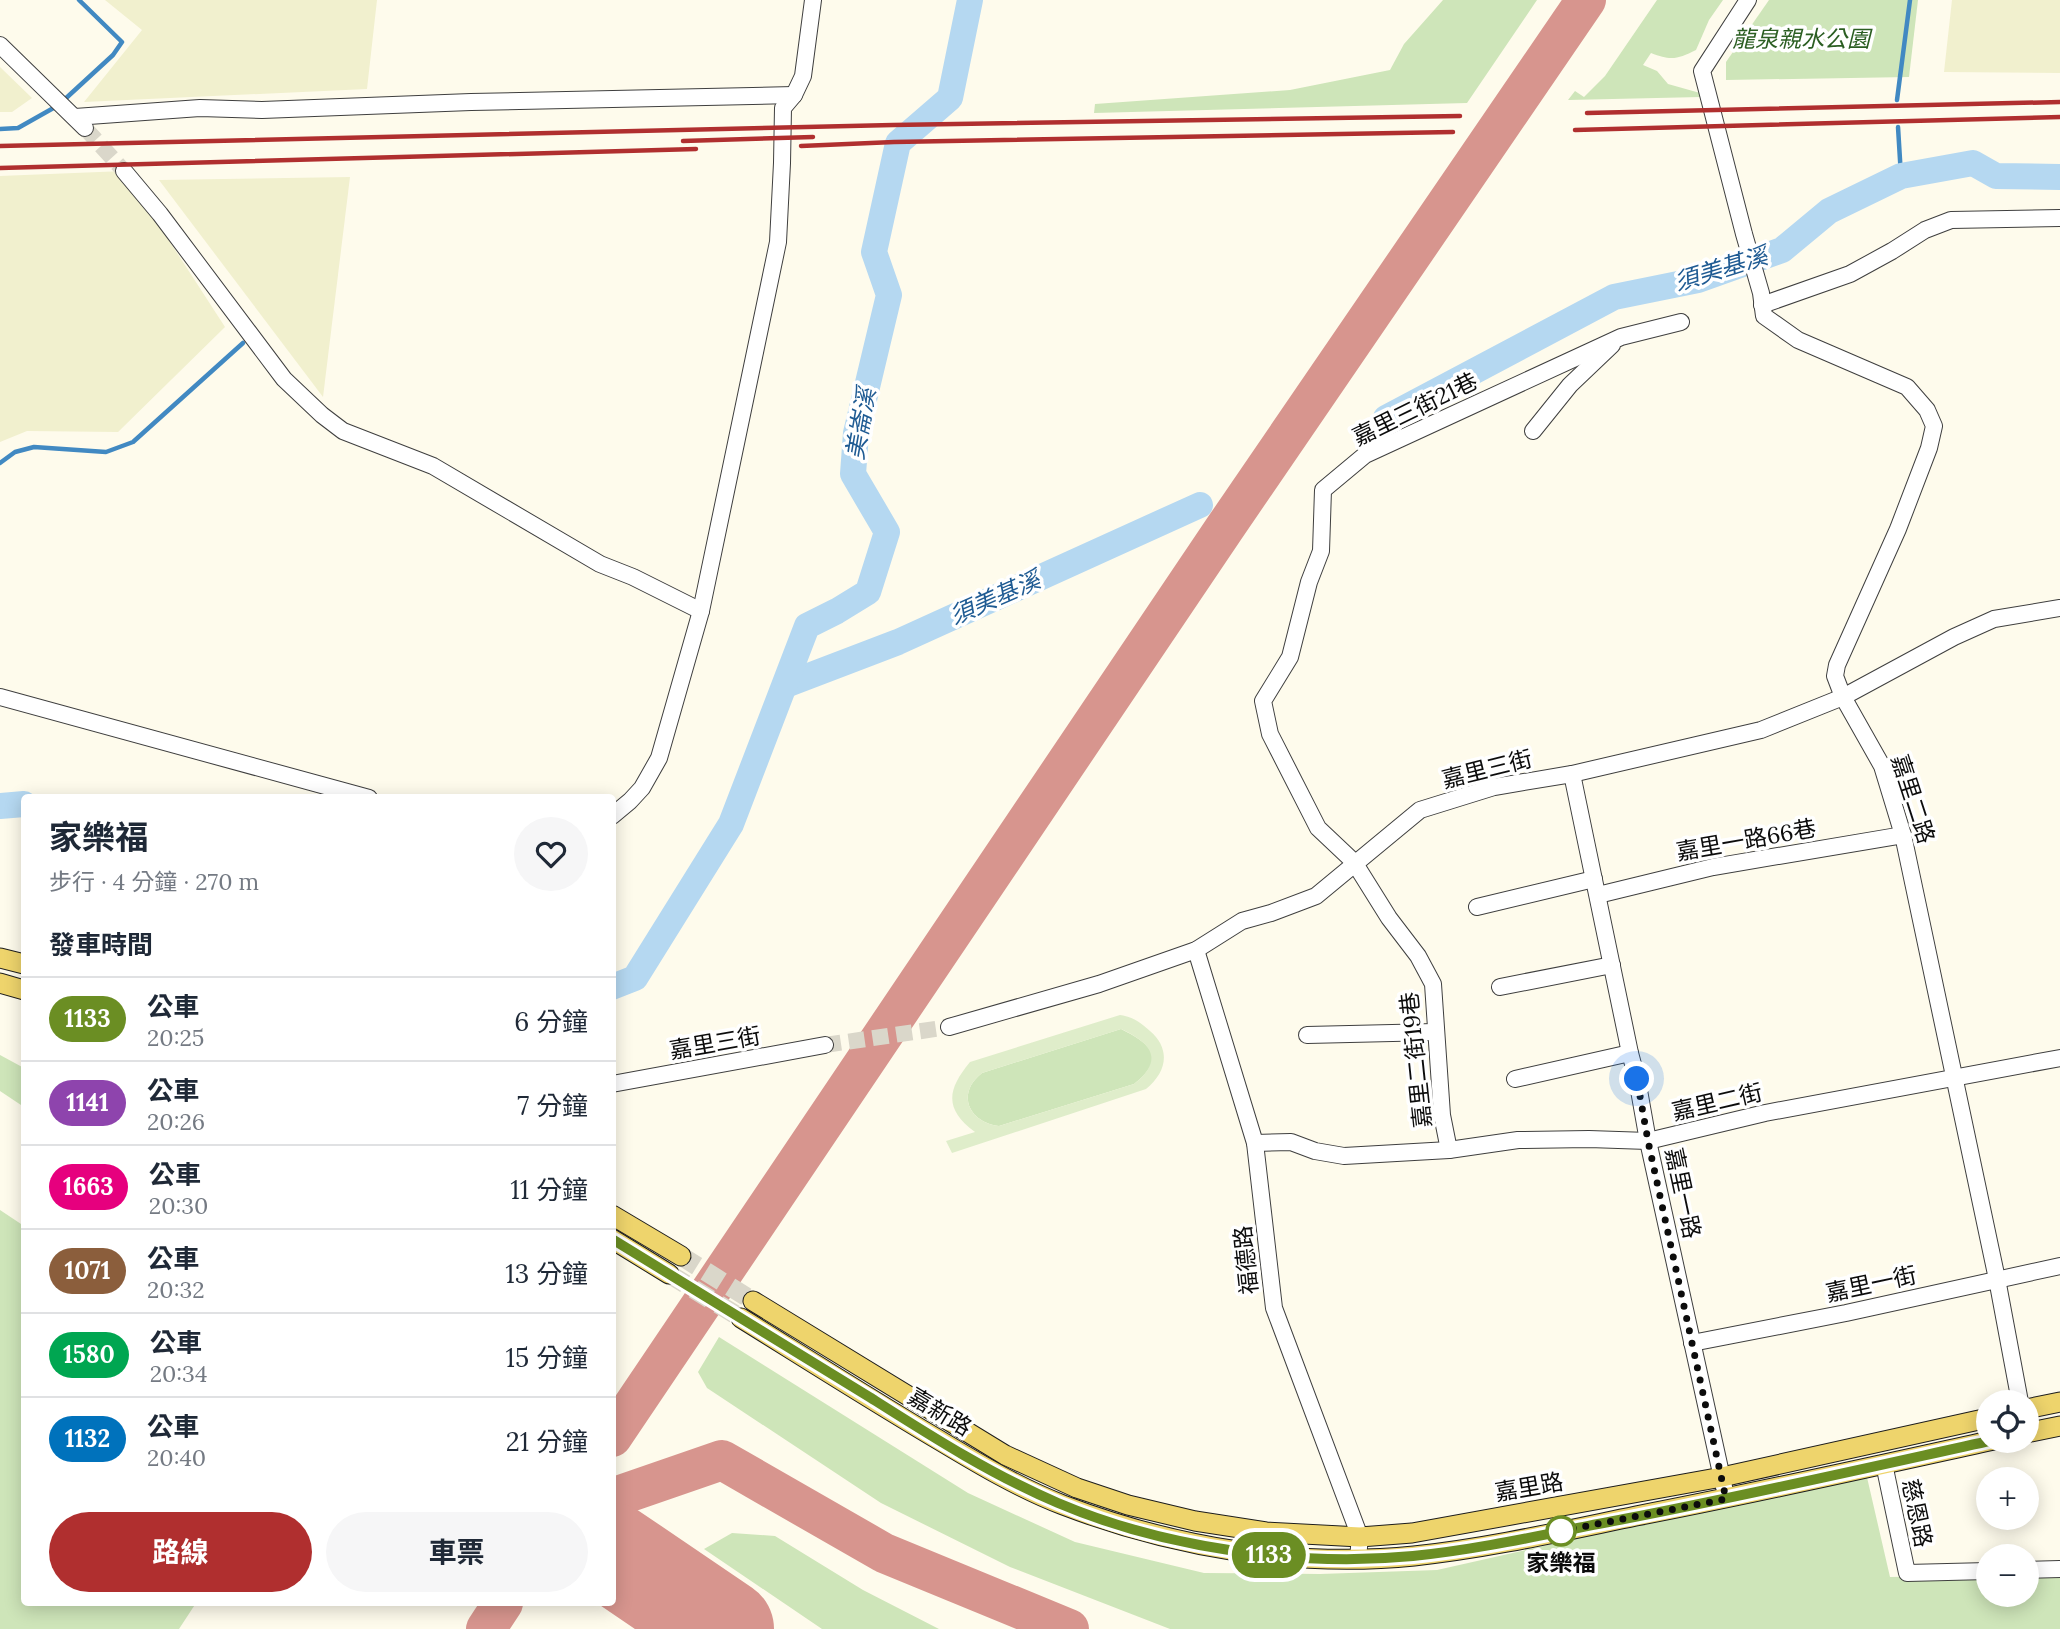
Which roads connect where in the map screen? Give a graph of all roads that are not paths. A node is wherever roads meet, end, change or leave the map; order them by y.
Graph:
1 (813, 0) edge
2 (1748, 0) edge
3 (0, 45) edge
4 (794, 95) junction
5 (124, 171) tunnel mouth
6 (2060, 218) edge
7 (1762, 305) junction
8 (1681, 322) dead end
9 (1621, 337) junction
10 (1533, 431) dead end
11 (2060, 608) edge
12 (701, 611) junction
13 (0, 697) edge
14 (1843, 697) junction
15 (1572, 774) junction
16 (354, 794) edge
17 (616, 813) edge
18 (1903, 835) junction
19 (1354, 862) junction
20 (1596, 887) junction
21 (1477, 907) dead end
22 (1195, 950) junction
23 (0, 958) edge
24 (21, 963) edge
25 (1612, 965) junction
26 (0, 982) edge
27 (1500, 987) dead end
28 (21, 989) edge
29 (949, 1027) tunnel mouth
30 (1435, 1032) junction
31 (1307, 1035) dead end
32 (825, 1045) tunnel mouth
33 (1630, 1053) junction
34 (2060, 1058) edge
35 (1954, 1078) junction
36 (1515, 1079) dead end
37 (616, 1083) edge
38 (1648, 1141) junction
39 (1255, 1143) junction
40 (1449, 1150) junction
41 (616, 1217) edge
42 (616, 1241) edge
43 (681, 1256) tunnel mouth
44 (2060, 1266) edge
45 (669, 1273) tunnel mouth
46 (1997, 1279) junction
47 (753, 1301) tunnel mouth
48 (741, 1318) tunnel mouth
49 (1692, 1343) junction
50 (2018, 1390) edge
51 (2060, 1402) edge
52 (2039, 1406) edge
53 (1976, 1421) edge
54 (2060, 1426) edge
55 (2039, 1430) edge
56 (1976, 1444) edge
57 (1884, 1464) junction
58 (1722, 1477) junction
59 (1077, 1488) joint
60 (1726, 1499) junction
61 (1360, 1537) junction
62 (1358, 1558) junction
63 (2060, 1569) edge
64 (2039, 1570) edge
65 (1976, 1571) edge

1 - 4 street
2 - 7 street
3 - 4 street
4 - 12 street
5 - 12 street
6 - 7 street
7 - 14 street, 嘉里二路
8 - 9 street, 嘉里三街21巷
9 - 10 street
9 - 19 street, 嘉里三街21巷
11 - 14 street, 嘉里三街
12 - 17 street
13 - 16 street
14 - 15 street, 嘉里三街
14 - 18 street, 嘉里二路
15 - 19 street, 嘉里三街
15 - 20 street, 嘉里一路
18 - 20 street, 嘉里一路66巷
18 - 35 street, 嘉里二路
19 - 22 street, 嘉里三街
19 - 30 street, 嘉里二街19巷
20 - 21 street, 嘉里一路66巷
20 - 25 street, 嘉里一路
22 - 29 street, 嘉里三街
22 - 39 street, 福德路
23 - 24 main road
25 - 27 street
25 - 33 street, 嘉里一路
26 - 28 main road
30 - 31 street
30 - 40 street, 嘉里二街19巷
32 - 37 street, 嘉里三街
33 - 36 street
33 - 38 street, 嘉里一路
34 - 35 street, 嘉里二街
35 - 38 street, 嘉里二街
35 - 46 street, 嘉里二路
38 - 40 street, 嘉里二街
38 - 49 street, 嘉里一路
39 - 40 street, 嘉里二街
39 - 61 street, 福德路
41 - 43 main road
42 - 45 main road
44 - 46 street, 嘉里一街
46 - 49 street, 嘉里一街
46 - 50 street, 嘉里二路
47 - 59 main road, 嘉新路
48 - 62 main road, 嘉新路
49 - 58 street, 嘉里一路
51 - 52 main road
53 - 58 main road, 嘉里路
54 - 55 main road
56 - 57 main road
57 - 60 main road
57 - 65 street, 慈恩路
58 - 60 street, 嘉里一路
58 - 61 main road, 嘉里路
59 - 61 main road, 嘉里路
60 - 62 main road
61 - 62 street, 福德路
63 - 64 street

